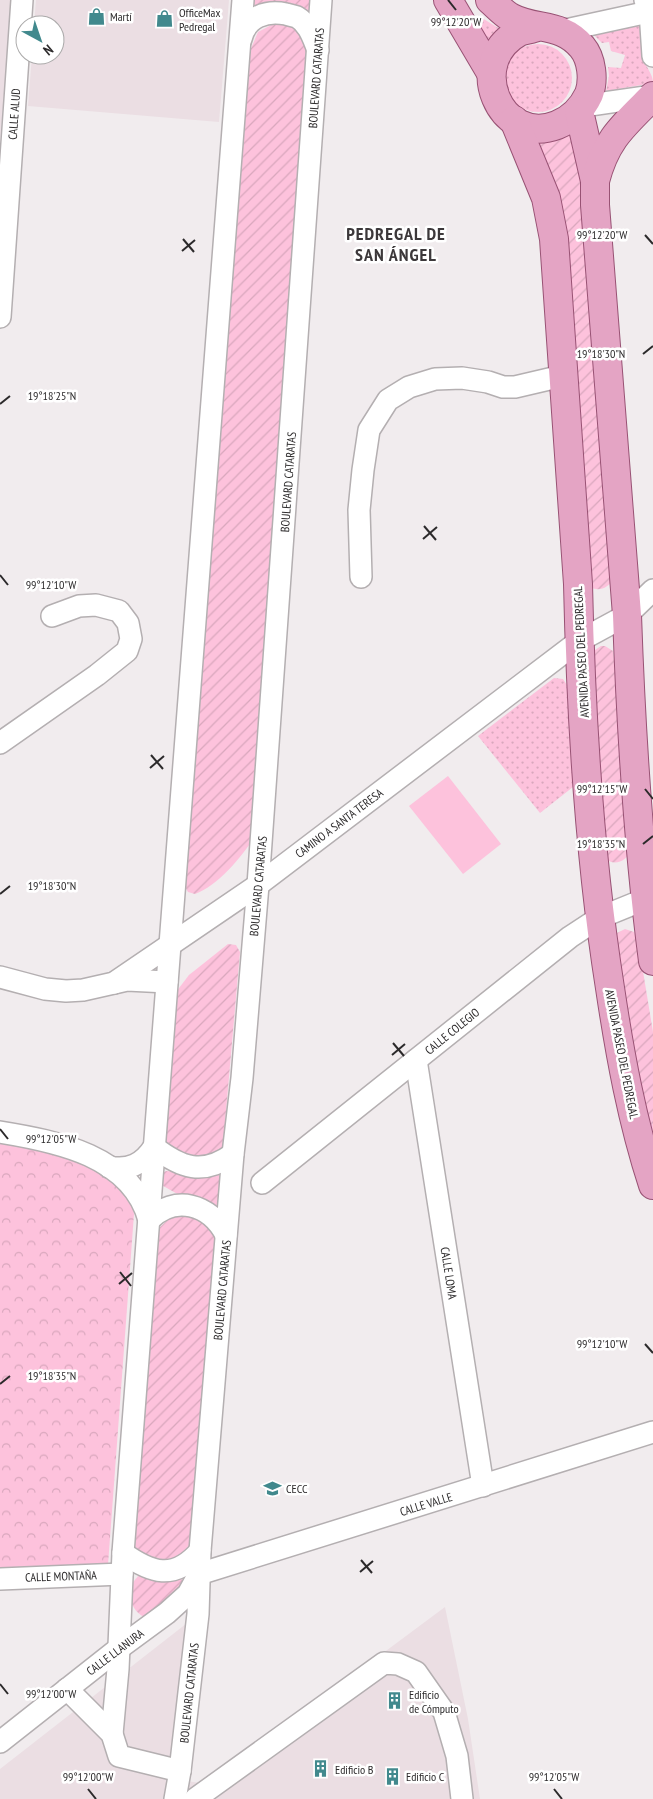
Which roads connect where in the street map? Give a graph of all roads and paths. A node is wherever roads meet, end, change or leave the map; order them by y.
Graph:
1 (22, 0) edge
2 (243, 0) edge
3 (321, 0) edge
4 (448, 0) edge
5 (490, 0) edge
6 (649, 7) edge
7 (549, 29) junction
8 (240, 47) junction
9 (319, 52) junction
10 (653, 56) edge
11 (491, 73) junction
12 (653, 96) edge
13 (581, 108) junction
14 (514, 120) junction
15 (595, 181) junction
16 (0, 317) edge
17 (562, 376) junction
18 (361, 577) dead end
19 (653, 590) edge
20 (627, 615) junction
21 (52, 616) dead end
22 (579, 641) junction
23 (0, 743) edge
24 (258, 885) junction
25 (649, 898) edge
26 (599, 918) junction
27 (170, 945) junction
28 (653, 961) edge
29 (0, 977) edge
30 (167, 982) junction
31 (114, 983) junction
32 (416, 1060) junction
33 (0, 1132) edge
34 (154, 1147) junction
35 (232, 1154) junction
36 (108, 1166) junction
37 (262, 1183) dead end
38 (653, 1184) edge
39 (148, 1220) junction
40 (226, 1235) junction
41 (653, 1432) edge
42 (482, 1486) junction
43 (200, 1551) junction
44 (122, 1564) junction
45 (199, 1574) junction
46 (0, 1579) edge
47 (118, 1649) junction
48 (68, 1689) junction
49 (112, 1734) junction
50 (0, 1742) edge
51 (180, 1771) junction
52 (176, 1799) edge
53 (194, 1799) edge
54 (462, 1799) edge

1 - 16 street, CALLE ALUD
2 - 8 street
3 - 9 street, BOULEVARD CATARATAS
4 - 11 main road
5 - 7 main road
6 - 7 street
6 - 10 street
7 - 11 main road
7 - 13 main road
8 - 9 street
8 - 27 street
9 - 24 street, BOULEVARD CATARATAS
11 - 14 main road
12 - 13 street
12 - 15 main road
13 - 14 main road
13 - 15 main road
14 - 17 main road, AVENIDA PASEO DEL PEDREGAL
15 - 20 main road
17 - 18 street
17 - 22 main road, AVENIDA PASEO DEL PEDREGAL
19 - 20 street, CAMINO A SANTA TERESA
20 - 22 street, CAMINO A SANTA TERESA
20 - 25 main road
21 - 23 street
22 - 24 street, CAMINO A SANTA TERESA
22 - 26 main road, AVENIDA PASEO DEL PEDREGAL
24 - 27 street, CAMINO A SANTA TERESA
24 - 35 street, BOULEVARD CATARATAS
25 - 26 street, CALLE COLEGIO
25 - 28 main road
26 - 32 street, CALLE COLEGIO
26 - 38 main road, AVENIDA PASEO DEL PEDREGAL
27 - 30 street
27 - 31 street, CAMINO A SANTA TERESA
29 - 31 street, CAMINO A SANTA TERESA
30 - 31 street
30 - 34 street
32 - 37 street, CALLE COLEGIO
32 - 42 street, CALLE LOMA
33 - 36 street
34 - 35 street
34 - 36 street
34 - 39 street
35 - 40 street, BOULEVARD CATARATAS
36 - 39 street
39 - 40 street
39 - 44 street
40 - 43 street, BOULEVARD CATARATAS
41 - 42 street, CALLE VALLE
42 - 45 street, CALLE VALLE
43 - 44 street
43 - 45 street, BOULEVARD CATARATAS
44 - 46 street, CALLE MONTAÑA
44 - 47 street
45 - 47 street, CALLE LLANURA
45 - 51 street, BOULEVARD CATARATAS
47 - 48 street, CALLE LLANURA
47 - 49 street
48 - 49 street
48 - 50 street, CALLE LLANURA
49 - 51 street
51 - 52 street, BOULEVARD CATARATAS
53 - 54 street

